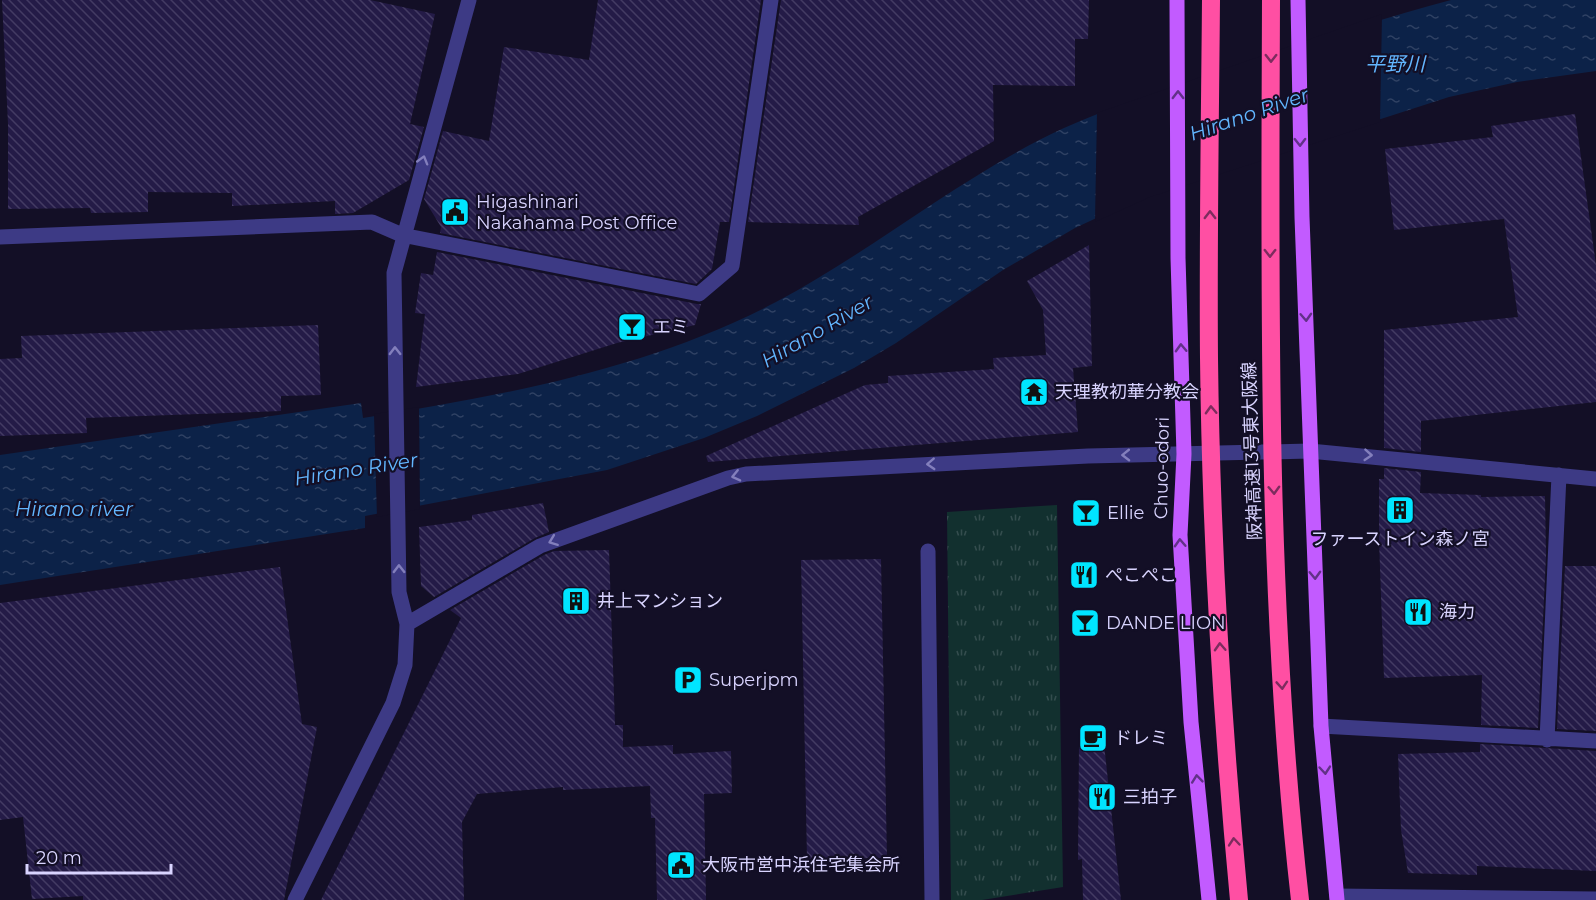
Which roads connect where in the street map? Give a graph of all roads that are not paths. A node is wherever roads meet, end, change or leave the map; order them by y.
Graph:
1 (469, 0) edge
2 (771, 0) edge
3 (1177, 0) edge
4 (1211, 0) edge
5 (1271, 0) edge
6 (1298, 0) edge
7 (402, 235) junction
8 (0, 237) edge
9 (1310, 451) junction
10 (1184, 454) junction
11 (1559, 475) junction
12 (1596, 479) edge
13 (928, 551) dead end
14 (407, 624) junction
15 (1321, 726) junction
16 (1547, 740) junction
17 (1596, 741) edge
18 (1337, 898) edge
19 (1596, 898) edge
20 (295, 900) edge
21 (932, 900) edge
22 (1209, 900) edge
23 (1239, 900) edge
24 (1300, 900) edge

7 -> 1 street
2 - 7 street
10 -> 3 main road, Chuo-odori
23 -> 4 highway, bridge
5 -> 24 highway, 阪神高速13号東大阪線, bridge
6 -> 9 main road
7 - 8 street
14 -> 7 street
9 - 10 street
9 -> 11 street
9 -> 15 main road
10 -> 14 street
22 -> 10 main road, Chuo-odori
11 - 12 street
11 - 16 street
13 - 21 street
14 - 20 street
15 - 16 street
15 -> 18 main road
16 - 17 street
18 - 19 street

